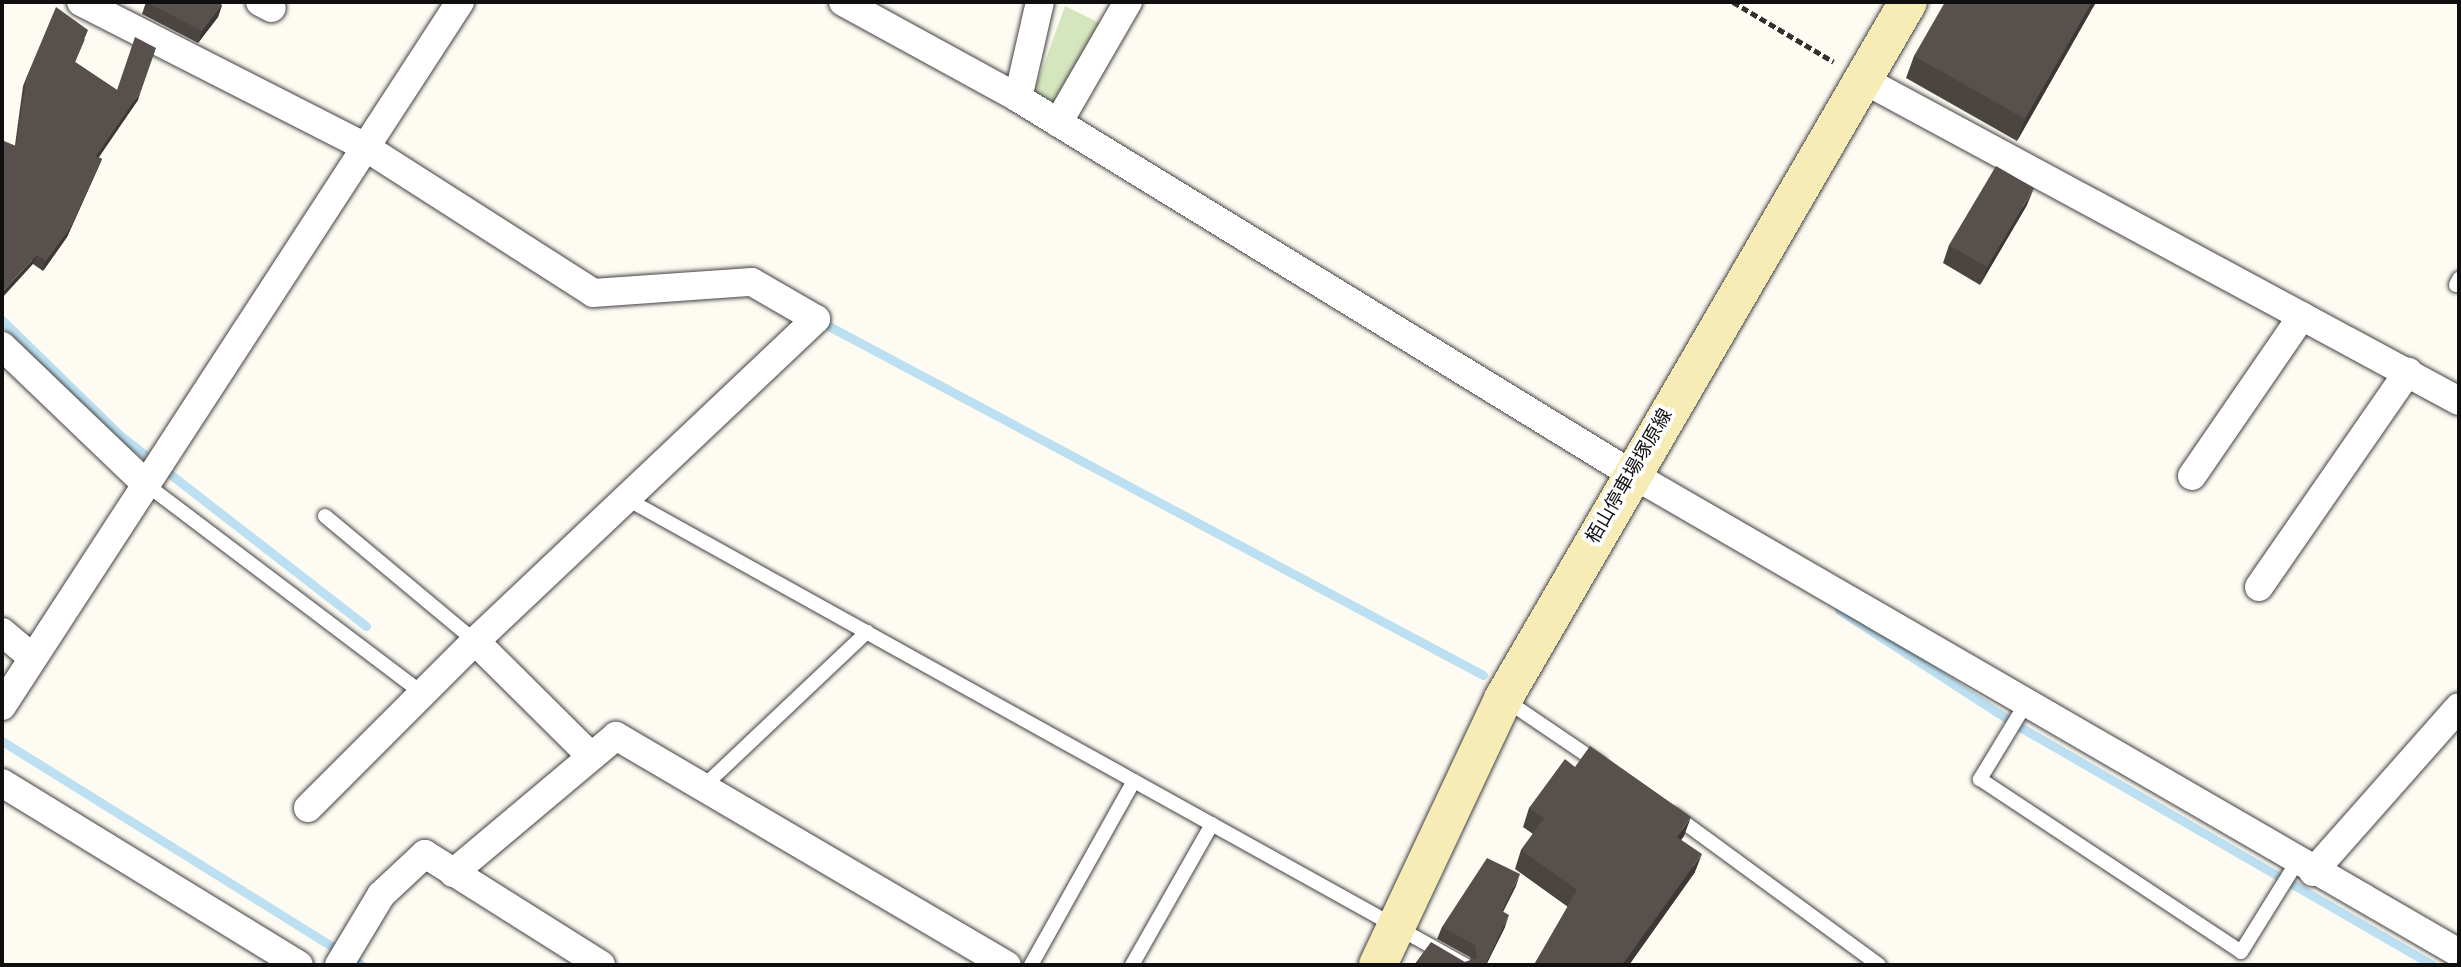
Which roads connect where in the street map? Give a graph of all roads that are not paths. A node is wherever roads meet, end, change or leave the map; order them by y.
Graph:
1 (81, 2) edge
2 (460, 2) edge
3 (844, 2) edge
4 (1040, 2) edge
5 (1128, 2) edge
6 (1908, 2) edge
7 (1862, 79) junction
8 (1018, 98) junction
9 (1058, 123) junction
10 (362, 145) junction
11 (2302, 316) junction
12 (2, 346) edge
13 (2408, 372) junction
14 (2459, 401) edge
15 (1630, 473) junction
16 (2192, 476) dead end
17 (147, 485) junction
18 (627, 499) junction
19 (325, 516) dead end
20 (2259, 587) dead end
21 (2, 632) edge
22 (867, 632) junction
23 (475, 641) junction
24 (33, 658) junction
25 (421, 692) junction
26 (1503, 699) junction
27 (2025, 705) junction
28 (2, 706) edge
29 (2459, 707) edge
30 (592, 756) junction
31 (1615, 775) edge
32 (1134, 780) junction
33 (2, 783) edge
34 (703, 787) junction
35 (1660, 805) edge
36 (307, 808) dead end
37 (1212, 824) junction
38 (2305, 867) junction
39 (453, 873) junction
40 (1397, 927) junction
41 (2459, 953) edge
42 (299, 965) edge
43 (339, 965) edge
44 (601, 965) edge
45 (1007, 965) edge
46 (1031, 965) edge
47 (1132, 965) edge
48 (1378, 965) edge
49 (1465, 965) edge
50 (1879, 965) edge

1 - 10 street
2 - 10 street
3 - 8 street
4 - 8 street
5 - 9 street
6 - 7 main road, 栢山停車場塚原線
7 - 11 street
7 - 15 main road, 栢山停車場塚原線
8 - 9 street
9 - 15 street
10 - 17 street
10 - 18 street
11 - 13 street
11 - 16 street
12 - 17 street
13 - 14 street
13 - 20 street
15 - 26 main road, 栢山停車場塚原線
15 - 27 street
17 - 24 street
17 - 25 lane
18 - 22 lane
18 - 23 street
19 - 23 lane
21 - 24 street
22 - 32 lane
22 - 34 lane
23 - 25 street
23 - 30 street
24 - 28 street
25 - 36 street
26 - 31 lane
26 - 40 main road, 栢山停車場塚原線
27 - 38 street
27 - 38 lane
29 - 38 street
30 - 34 street
30 - 39 street
32 - 37 lane
32 - 46 lane
33 - 42 street
34 - 45 street
35 - 50 lane
37 - 40 lane
37 - 47 lane
38 - 41 street
39 - 43 street
39 - 44 street
40 - 48 main road, 栢山停車場塚原線
40 - 49 lane

